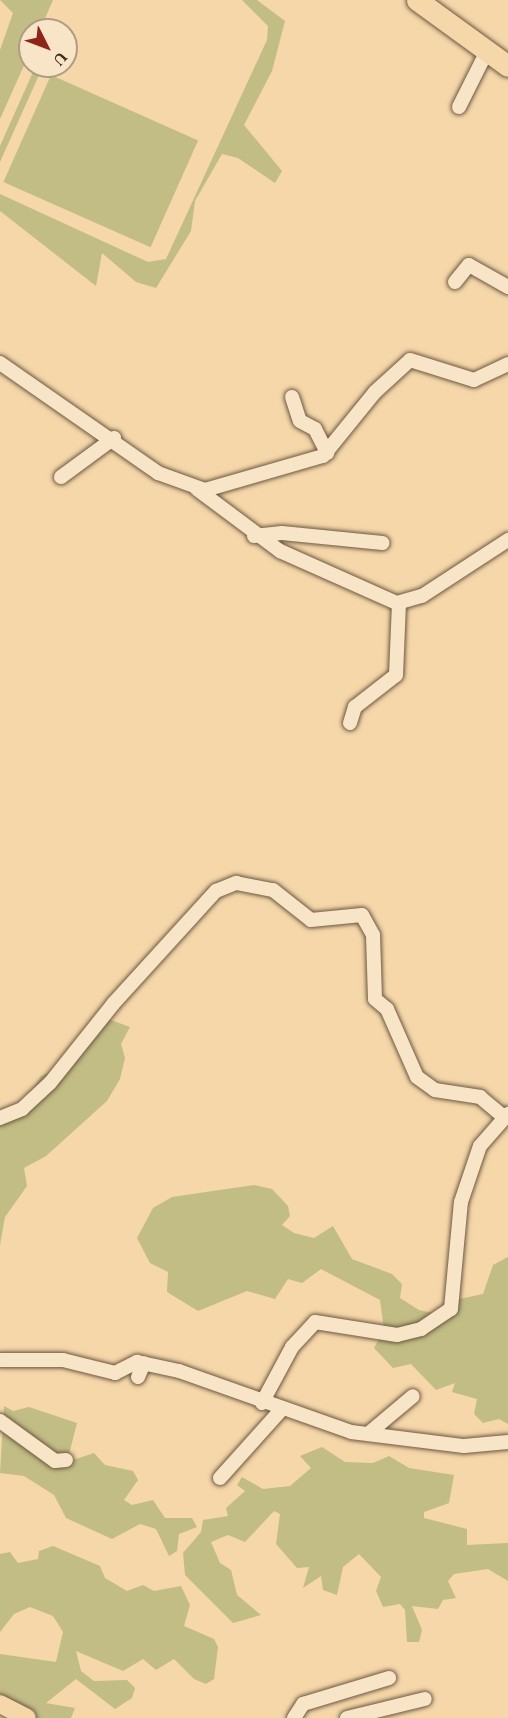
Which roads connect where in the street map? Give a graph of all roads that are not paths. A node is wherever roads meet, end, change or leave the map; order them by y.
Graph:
1 (417, 0) edge
2 (487, 51) junction
3 (508, 66) edge
4 (459, 107) dead end
5 (455, 282) dead end
6 (508, 287) edge
7 (0, 363) edge
8 (508, 364) edge
9 (292, 397) dead end
10 (114, 438) junction
11 (327, 453) junction
12 (61, 477) dead end
13 (197, 489) junction
14 (254, 536) junction
15 (508, 540) edge
16 (382, 543) dead end
17 (399, 603) junction
18 (350, 723) dead end
19 (506, 1116) edge
20 (0, 1118) edge
21 (0, 1360) edge
22 (144, 1363) junction
23 (138, 1377) dead end
24 (413, 1396) dead end
25 (262, 1403) junction
26 (281, 1410) junction
27 (0, 1421) edge
28 (369, 1433) junction
29 (508, 1442) edge
30 (66, 1460) dead end
31 (220, 1478) dead end
32 (389, 1678) dead end
33 (424, 1699) dead end
34 (0, 1704) edge
35 (27, 1718) edge
36 (294, 1718) edge
37 (347, 1718) edge

1 - 2 highway
2 - 3 highway
2 - 4 street
5 - 6 street
7 - 10 street
8 - 11 street
9 - 11 street
10 - 12 street
10 - 13 street
11 - 13 street
13 - 14 street
14 - 16 street
14 - 17 street
15 - 17 street
17 - 18 street
19 - 20 street
19 - 25 street
21 - 22 street
22 - 23 street
22 - 25 street
24 - 28 street
25 - 26 street
26 - 28 street
26 - 31 street
27 - 30 street
28 - 29 street
32 - 36 street
33 - 37 street
34 - 35 main road

